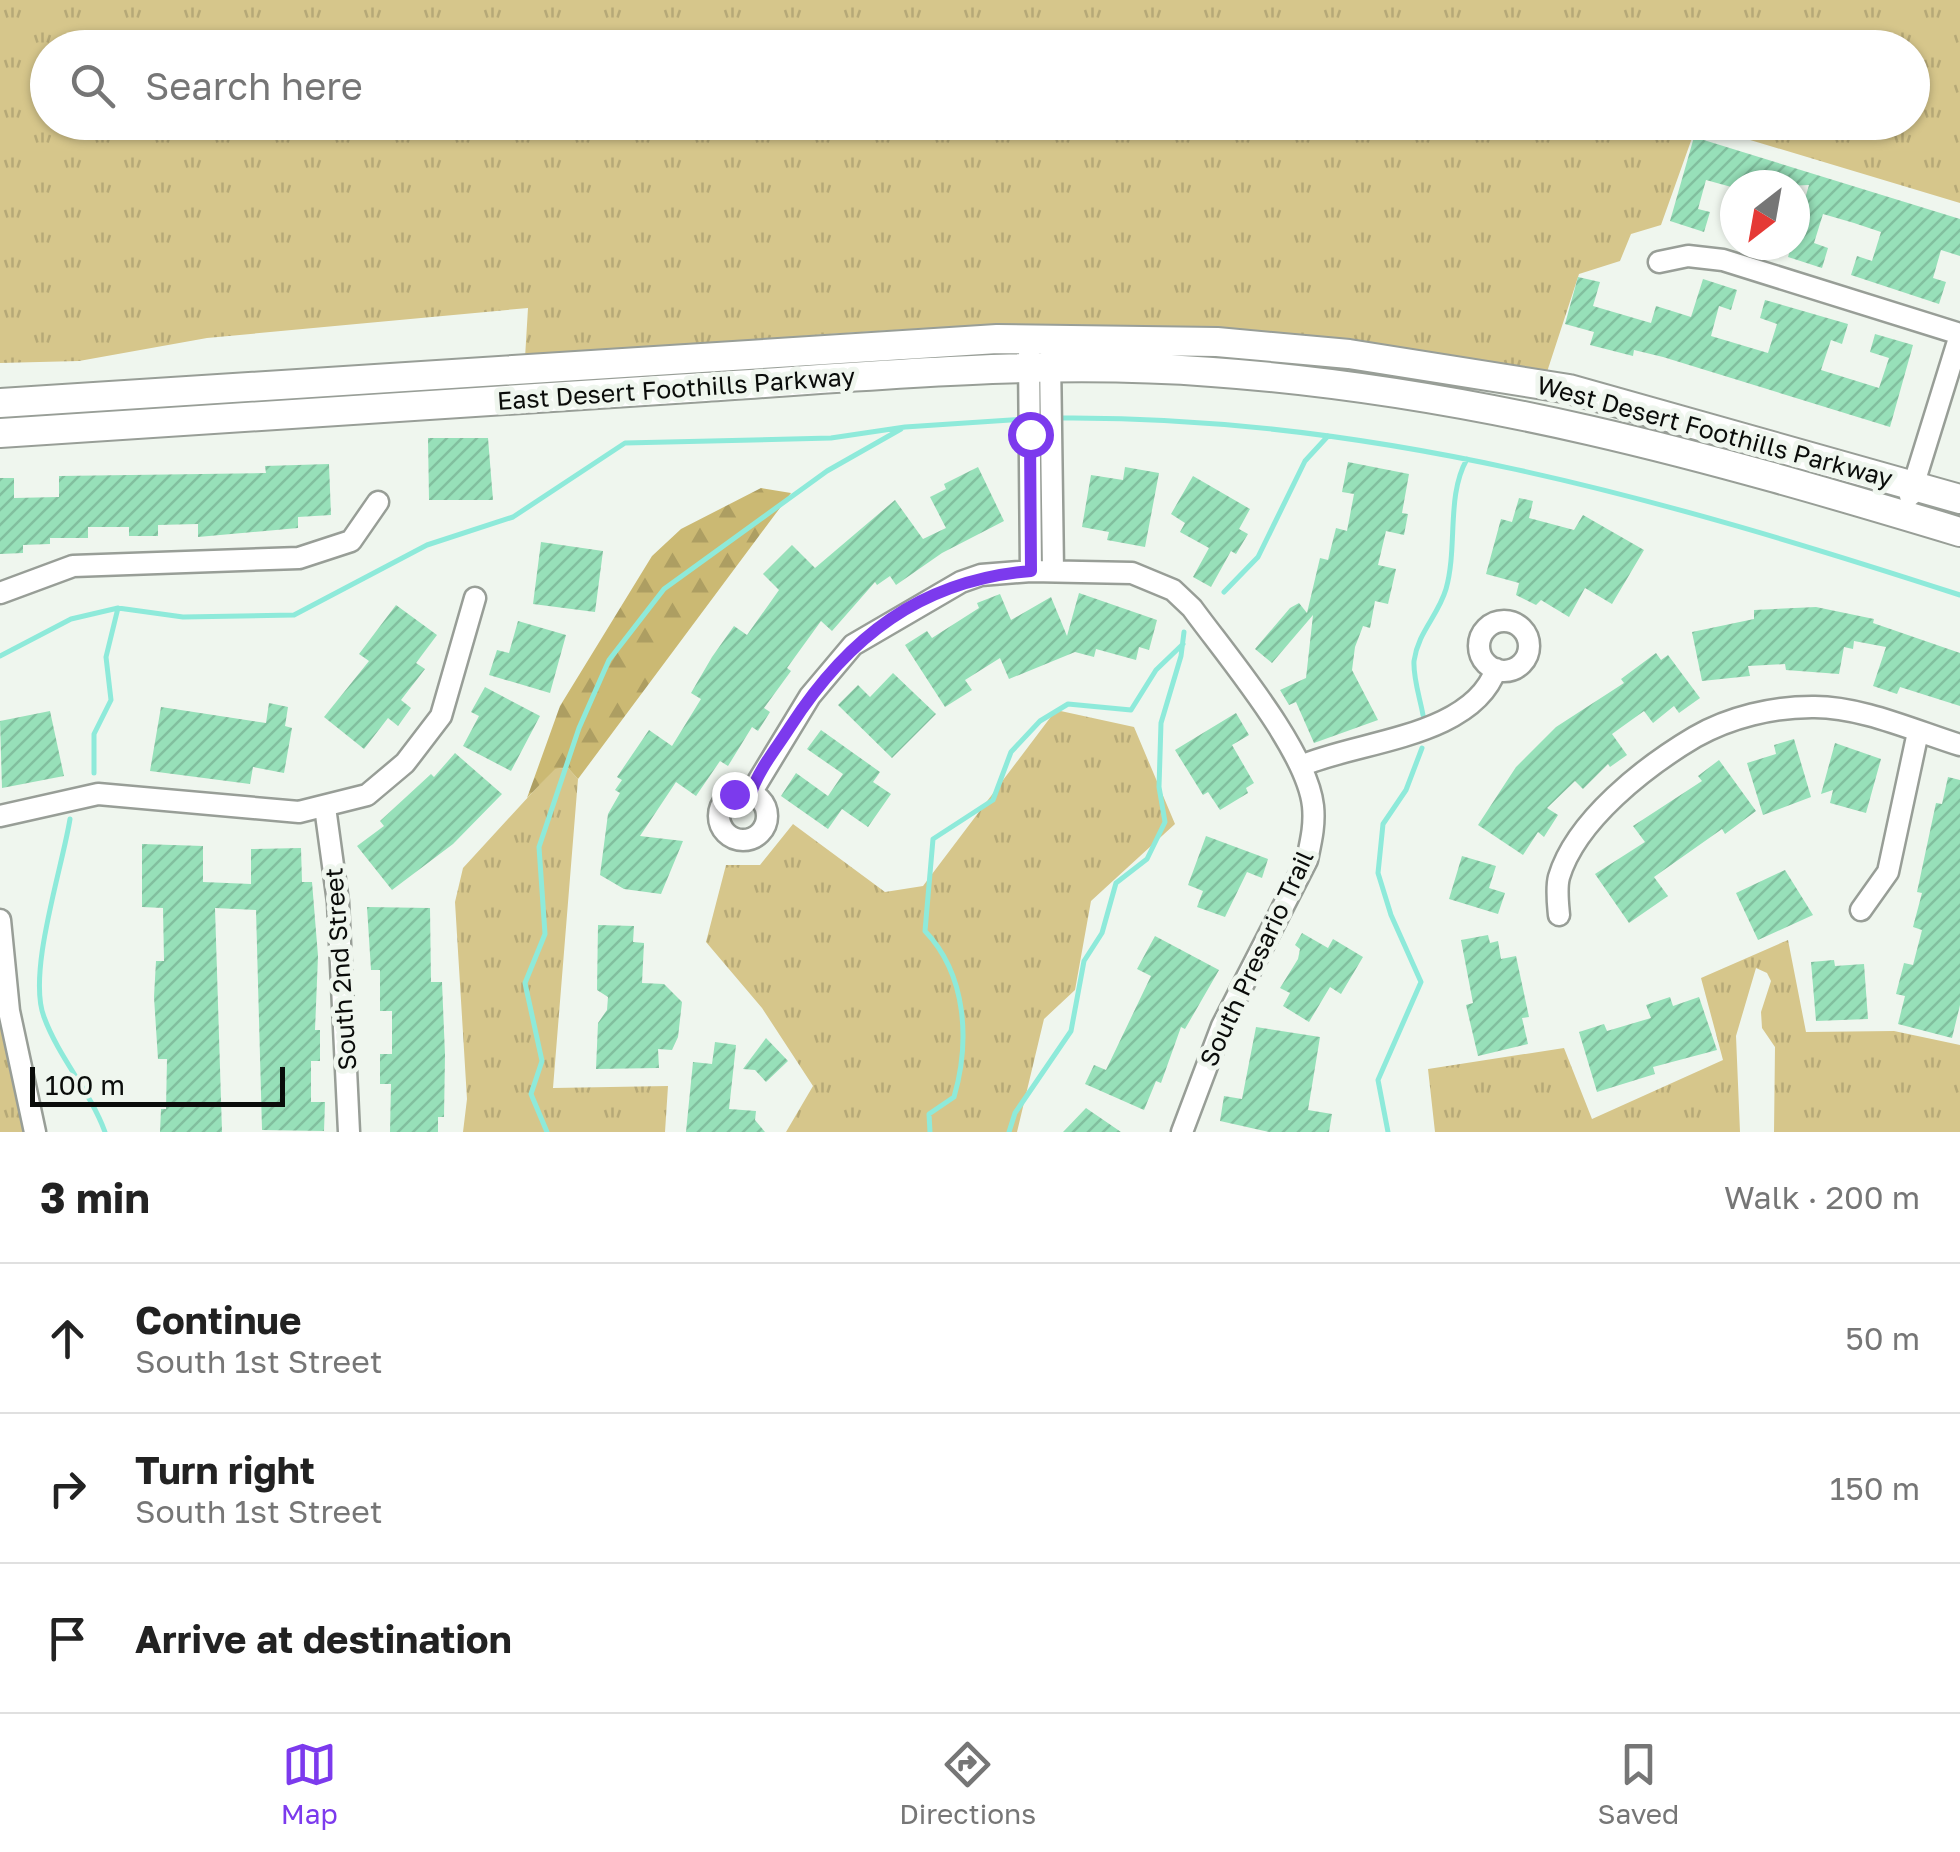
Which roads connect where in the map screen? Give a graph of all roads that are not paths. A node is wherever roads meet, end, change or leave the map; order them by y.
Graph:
1 (1659, 262) dead end
2 (1960, 335) edge
3 (1039, 337) junction
4 (1349, 354) joint
5 (1040, 367) junction
6 (1352, 386) joint
7 (0, 404) edge
8 (0, 432) edge
9 (1913, 484) junction
10 (1960, 499) edge
11 (378, 502) dead end
12 (1904, 516) junction
13 (1960, 532) edge
14 (1053, 570) junction
15 (1031, 571) junction
16 (0, 593) edge
17 (474, 598) dead end
18 (1496, 669) dead end
19 (1918, 732) junction
20 (1960, 744) edge
21 (1302, 766) junction
22 (751, 793) dead end
23 (325, 807) junction
24 (0, 816) edge
25 (1861, 910) dead end
26 (1559, 915) dead end
27 (0, 920) edge
28 (35, 1132) edge
29 (350, 1132) edge
30 (1182, 1132) edge

1 - 2 street
2 - 9 street
3 - 4 street, East Desert Foothills Parkway
3 - 5 street
3 - 7 street, East Desert Foothills Parkway
4 - 9 street, West Desert Foothills Parkway
5 - 6 street, East Desert Foothills Parkway
5 - 8 street, East Desert Foothills Parkway
5 - 14 street
5 - 15 street
6 - 12 street, West Desert Foothills Parkway
9 - 10 street, West Desert Foothills Parkway
9 - 12 street
11 - 16 street
12 - 13 street, West Desert Foothills Parkway
14 - 15 street, South Presario Trail
14 - 21 street, South Presario Trail
15 - 22 street, South Presario Trail
17 - 23 street
18 - 21 street
19 - 20 street
19 - 25 street
19 - 26 street
21 - 30 street, South Presario Trail
23 - 24 street
23 - 29 street, South 2nd Street
27 - 28 street

